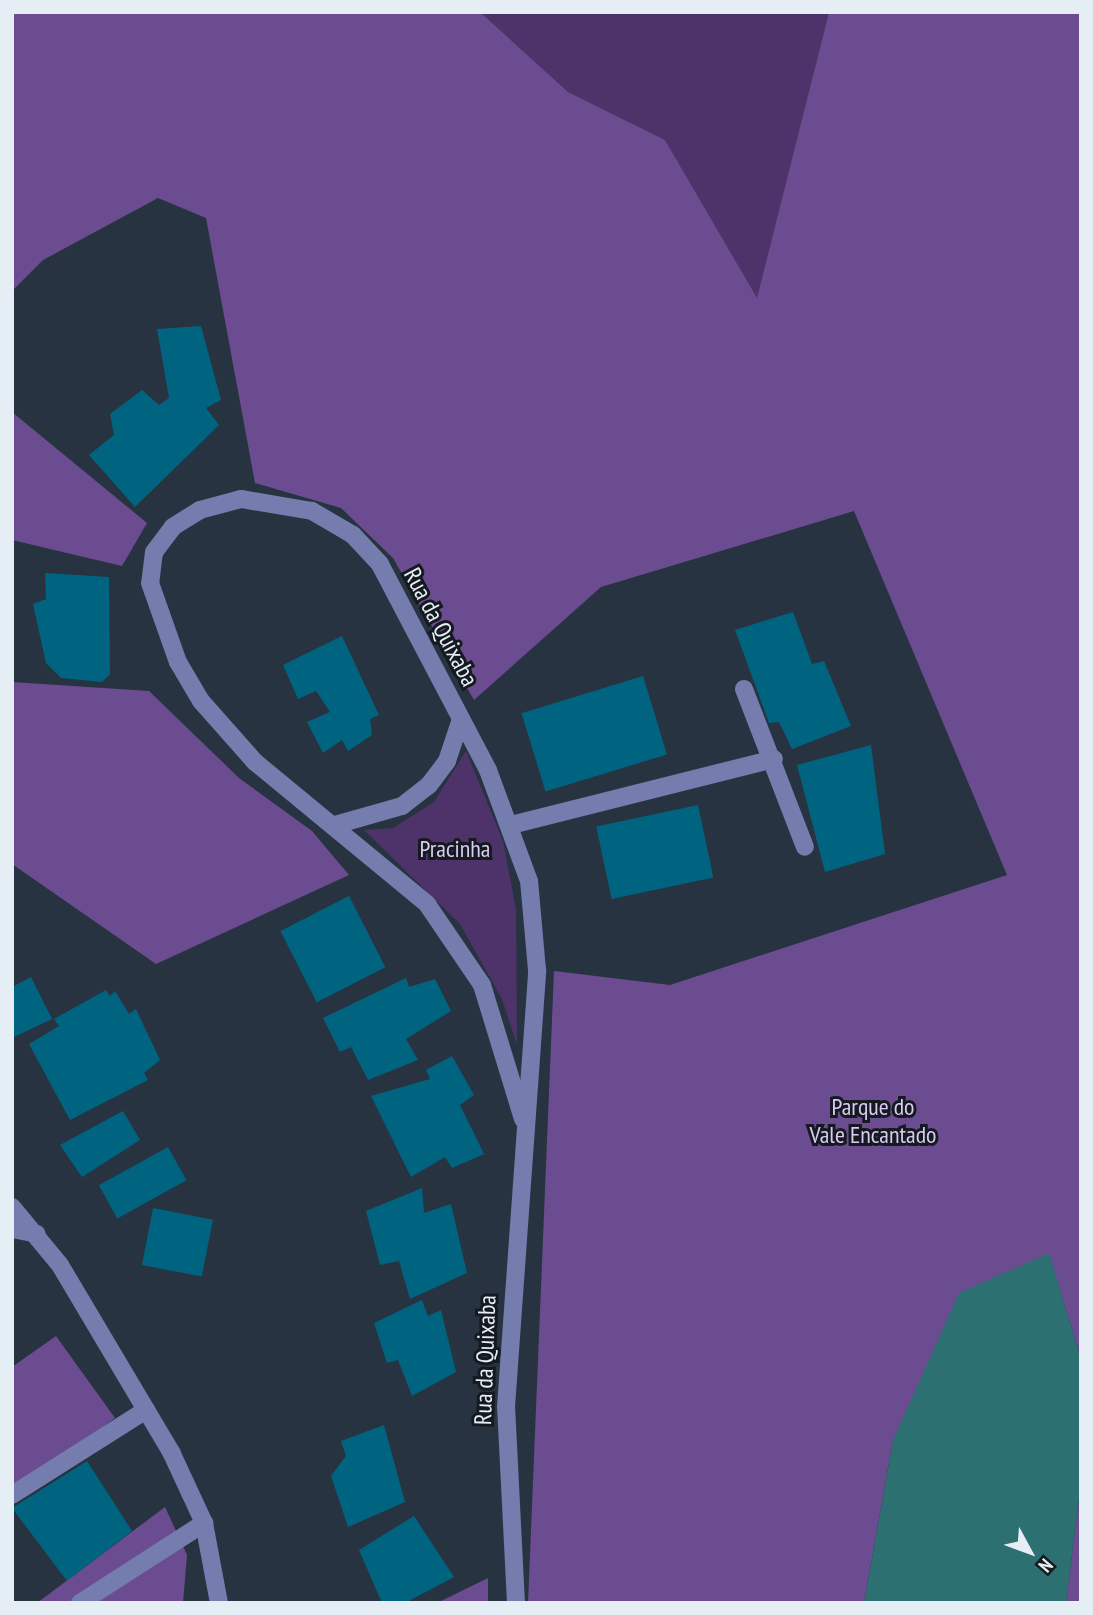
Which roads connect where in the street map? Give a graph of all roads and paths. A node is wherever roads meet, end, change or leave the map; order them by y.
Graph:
1 (744, 689) dead end
2 (461, 719) junction
3 (774, 759) junction
4 (335, 825) junction
5 (511, 825) junction
6 (805, 848) dead end
7 (523, 1119) junction
8 (12, 1207) edge
9 (12, 1229) edge
10 (37, 1234) junction
11 (146, 1410) junction
12 (12, 1495) edge
13 (204, 1523) junction
14 (80, 1603) edge
15 (219, 1603) edge
16 (516, 1603) edge

1 - 3 street
2 - 4 street
2 - 4 street, Rua da Quixaba
2 - 5 street, Rua da Quixaba
3 - 5 street
3 - 6 street
4 - 7 street, Rua da Quixaba
5 - 7 street, Rua da Quixaba
7 - 16 street, Rua da Quixaba
8 - 10 street
9 - 10 street
10 - 11 street
11 - 12 street
11 - 13 street
13 - 14 street
13 - 15 street

